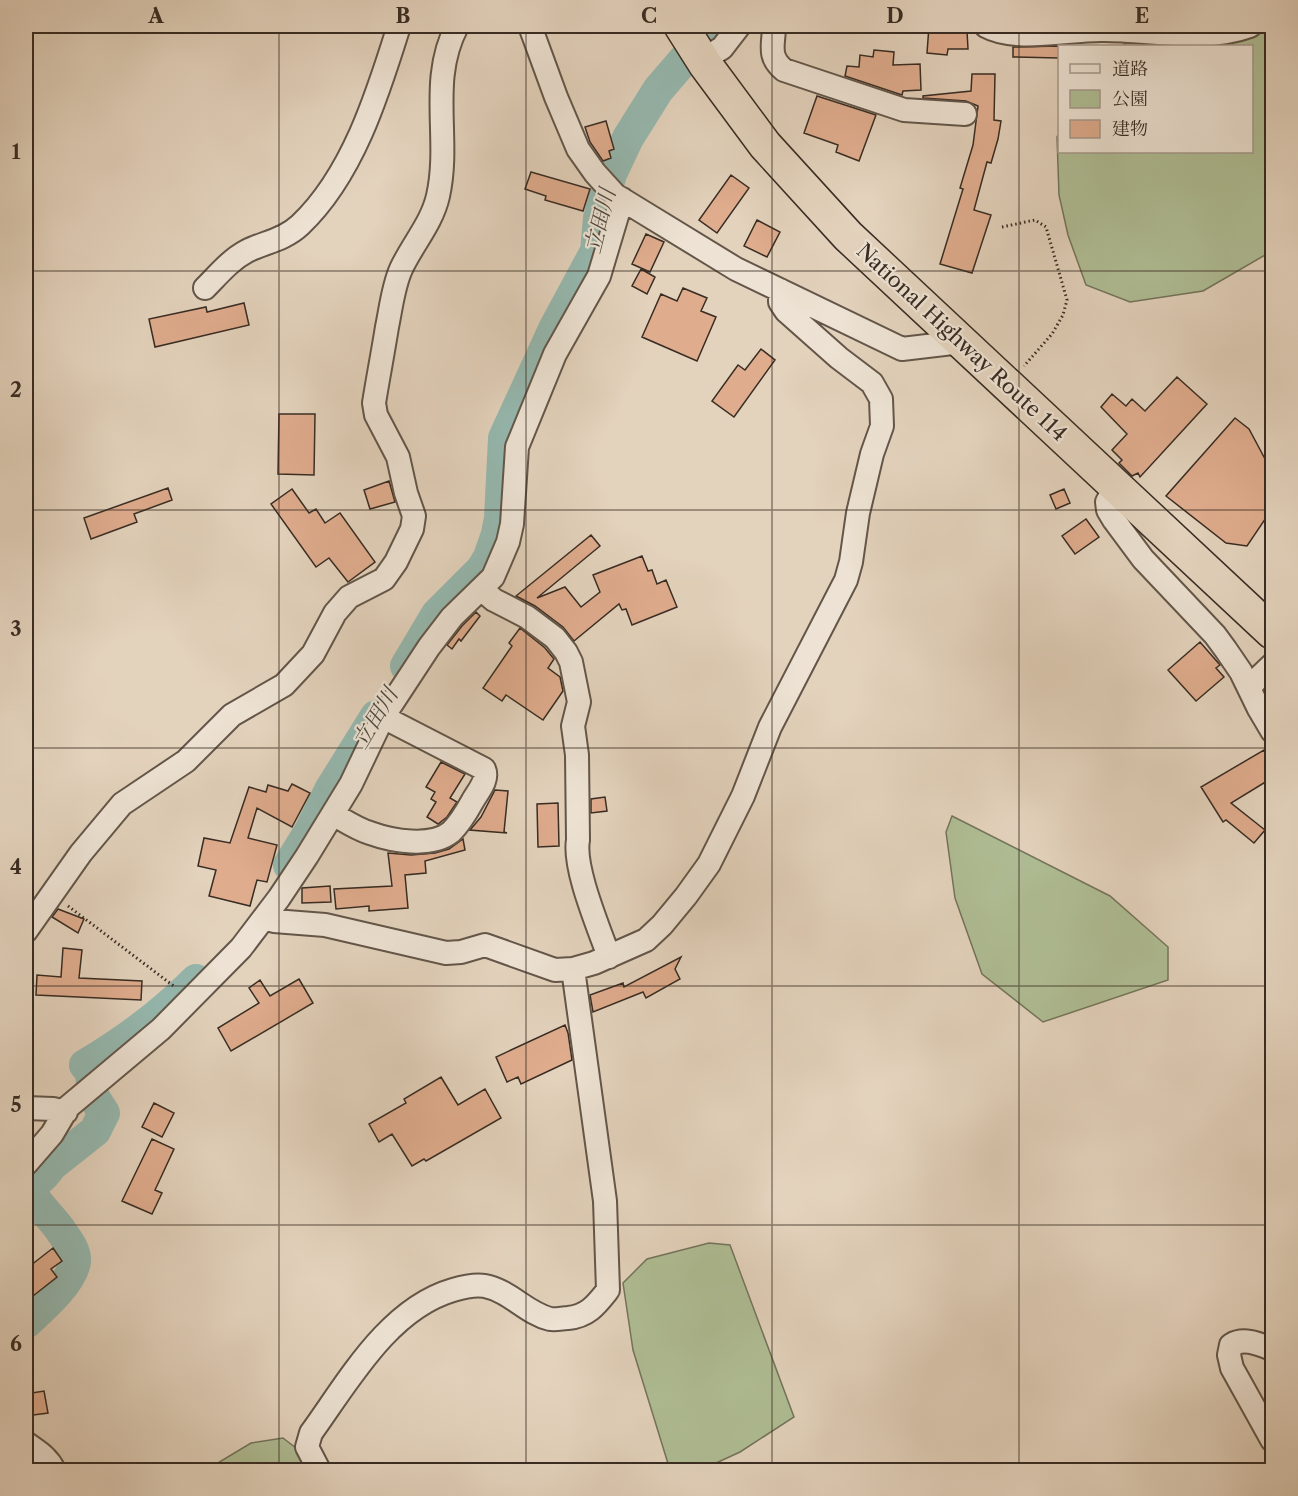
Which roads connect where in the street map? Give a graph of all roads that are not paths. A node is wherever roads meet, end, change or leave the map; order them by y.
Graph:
1 (399, 26) edge
2 (457, 26) edge
3 (530, 26) edge
4 (681, 26) edge
5 (739, 26) edge
6 (774, 26) edge
7 (986, 26) edge
8 (1250, 26) edge
9 (702, 60) junction
10 (965, 114) dead end
11 (622, 199) junction
12 (206, 288) dead end
13 (780, 290) junction
14 (961, 342) junction
15 (1116, 486) junction
16 (481, 589) junction
17 (1272, 632) edge
18 (1272, 665) edge
19 (1249, 687) junction
20 (383, 717) junction
21 (1272, 731) edge
22 (333, 814) junction
23 (266, 915) junction
24 (26, 932) edge
25 (609, 957) junction
26 (573, 969) junction
27 (26, 1108) edge
28 (66, 1112) junction
29 (26, 1164) edge
30 (1272, 1349) edge
31 (1272, 1440) edge
32 (26, 1443) edge
33 (54, 1470) edge
34 (319, 1470) edge

1 - 12 street
2 - 24 street
3 - 11 street
4 - 9 highway, National Highway Route 114
5 - 9 street
6 - 10 street
7 - 8 street
9 - 14 highway, National Highway Route 114
11 - 13 street
11 - 16 street
13 - 14 street
13 - 25 street
14 - 15 highway, National Highway Route 114
15 - 17 highway, National Highway Route 114
15 - 19 street
16 - 20 street
16 - 25 street
18 - 19 street
19 - 21 street
20 - 22 street
20 - 22 street
22 - 23 street
23 - 26 street
23 - 28 street
25 - 26 street
26 - 34 street
27 - 28 street
28 - 29 street
30 - 31 street
32 - 33 street

